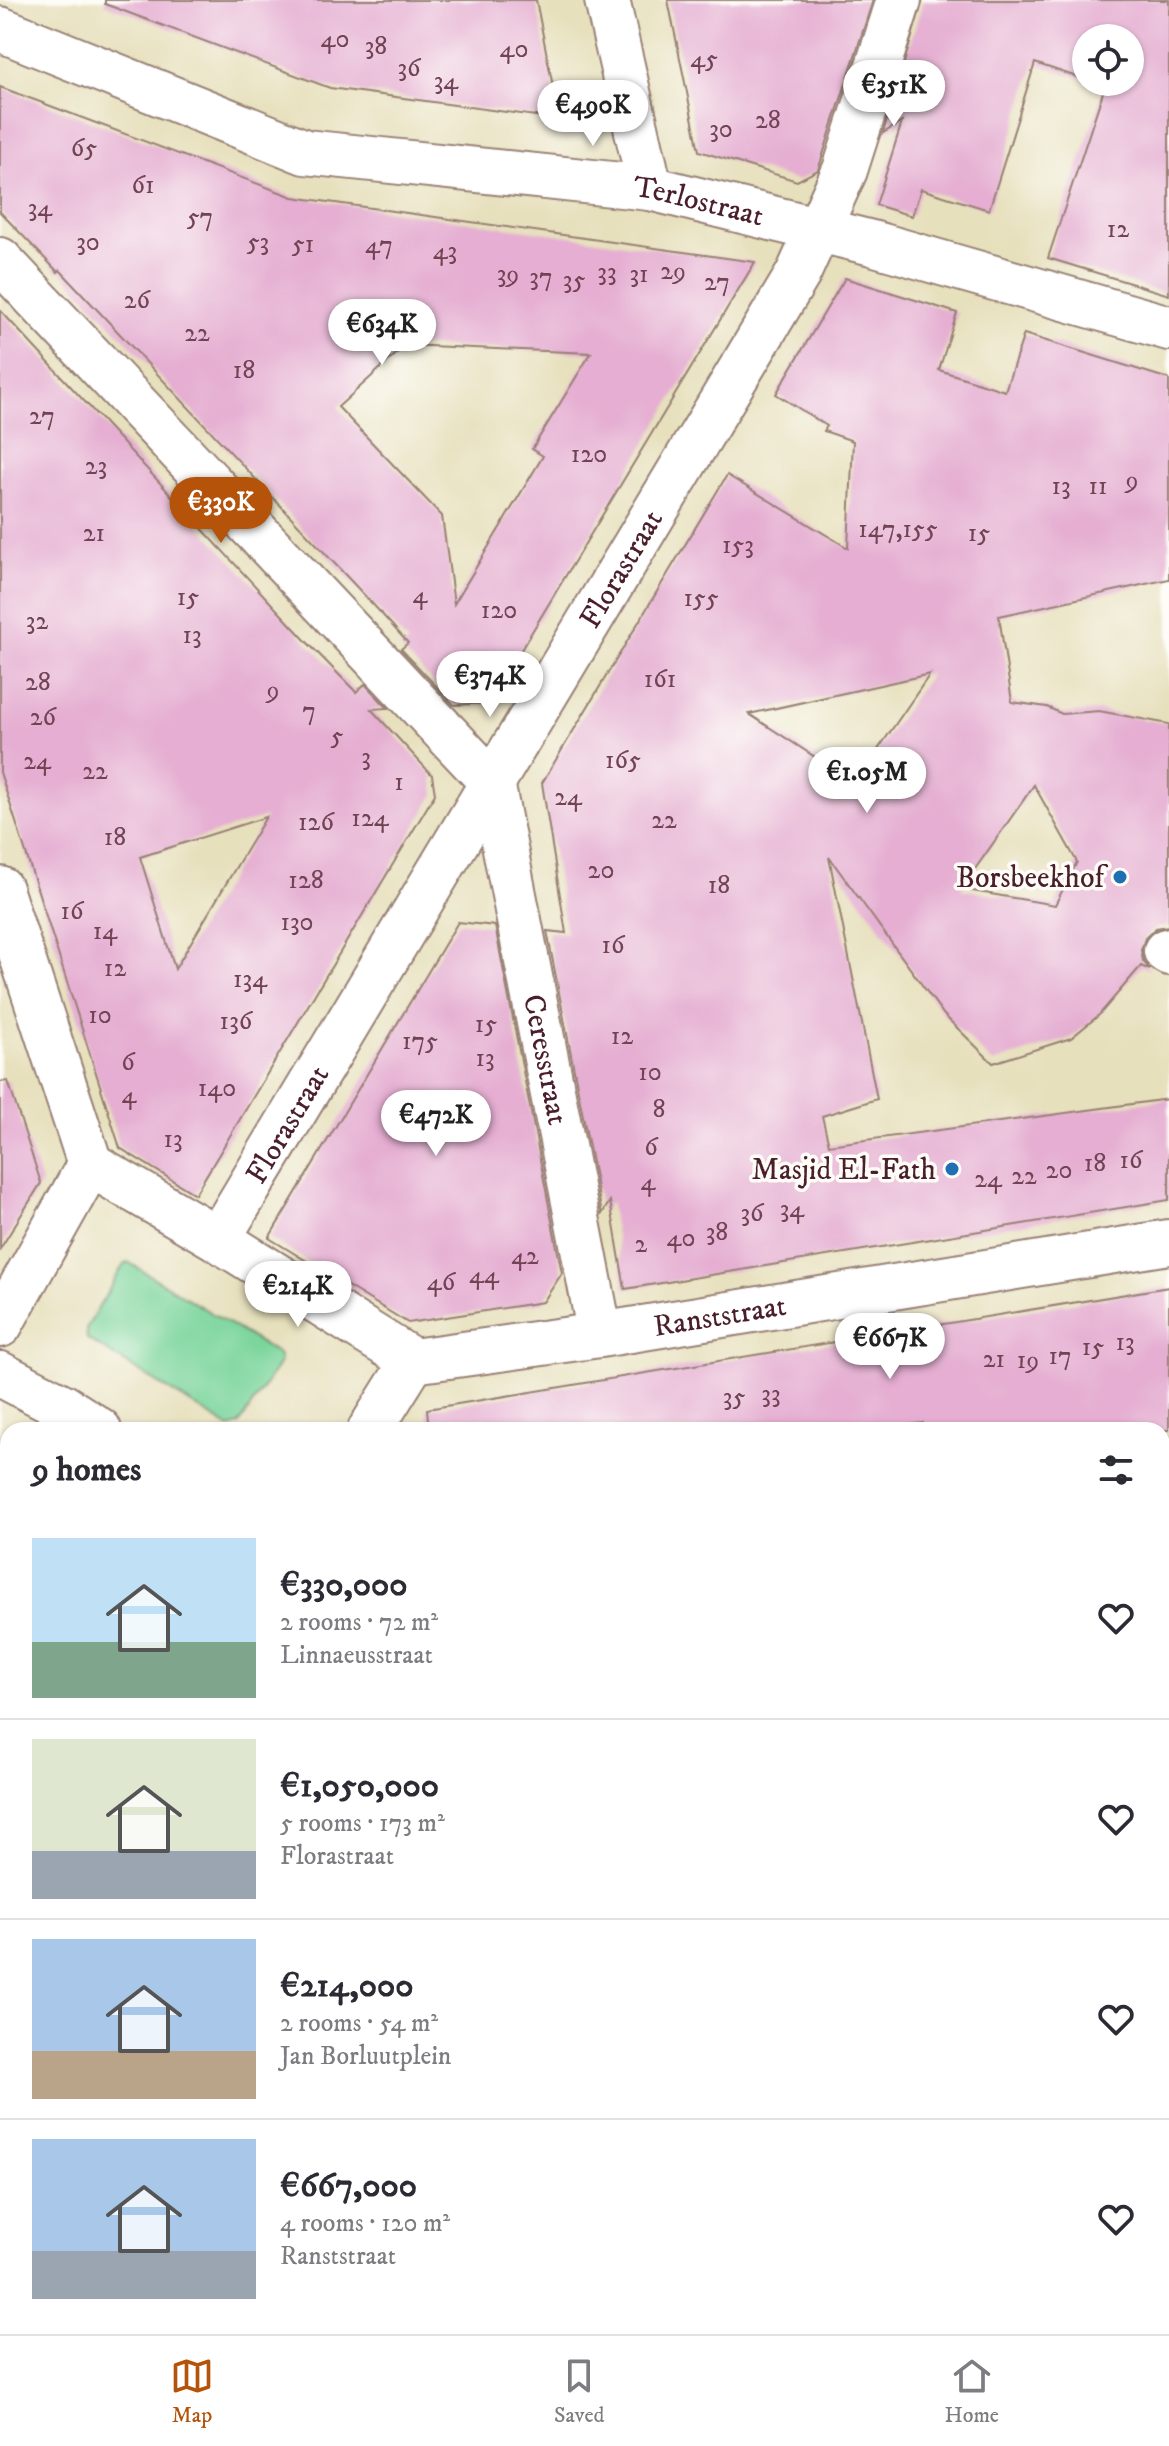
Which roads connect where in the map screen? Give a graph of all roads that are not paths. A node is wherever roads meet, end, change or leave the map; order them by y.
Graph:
1 (607, 0) edge
2 (899, 0) edge
3 (0, 29) edge
4 (650, 188) junction
5 (819, 231) junction
6 (0, 260) edge
7 (1169, 328) edge
8 (492, 782) junction
9 (0, 889) edge
10 (90, 1164) junction
11 (218, 1239) junction
12 (1169, 1242) edge
13 (0, 1325) edge
14 (600, 1335) junction
15 (413, 1361) junction
16 (0, 1374) edge
17 (87, 1422) edge
18 (375, 1422) edge

1 - 4 street
2 - 5 street, Florastraat
3 - 4 street, Terlostraat
4 - 5 street, Terlostraat
5 - 7 street, Terlostraat
5 - 8 street, Florastraat
6 - 8 street
8 - 11 street, Florastraat
8 - 14 street, Ceresstraat
9 - 10 street
10 - 11 street
10 - 13 street
11 - 15 street
12 - 14 street, Ranststraat
14 - 15 street, Ranststraat
15 - 18 street
16 - 17 street

